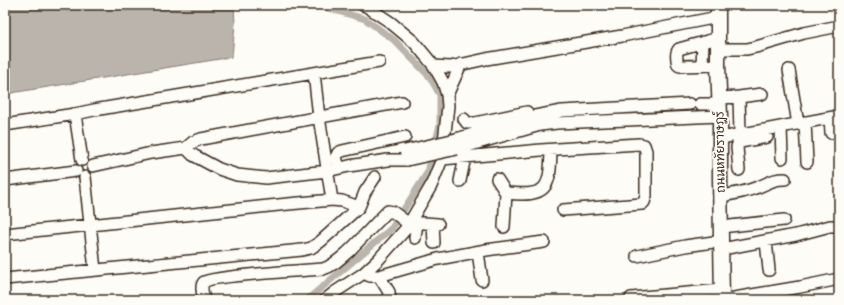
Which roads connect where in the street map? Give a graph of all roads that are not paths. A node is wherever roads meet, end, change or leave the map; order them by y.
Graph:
1 (362, 5) edge
2 (718, 11) edge
3 (839, 26) edge
4 (703, 42) junction
5 (718, 44) junction
6 (379, 62) dead end
7 (461, 64) junction
8 (702, 65) junction
9 (718, 65) junction
10 (434, 66) junction
11 (789, 70) dead end
12 (314, 73) junction
13 (762, 94) dead end
14 (447, 95) junction
15 (739, 97) junction
16 (402, 102) dead end
17 (690, 105) junction
18 (720, 106) junction
19 (75, 114) junction
20 (319, 117) junction
21 (834, 117) edge
22 (681, 118) junction
23 (464, 119) dead end
24 (538, 120) junction
25 (802, 123) junction
26 (5, 125) edge
27 (781, 131) junction
28 (831, 133) dead end
29 (740, 134) junction
30 (405, 137) dead end
31 (720, 138) junction
32 (186, 148) junction
33 (459, 148) junction
34 (551, 150) junction
35 (782, 158) dead end
36 (442, 159) junction
37 (82, 160) junction
38 (806, 162) dead end
39 (93, 166) junction
40 (339, 168) junction
41 (739, 170) dead end
42 (76, 171) junction
43 (327, 171) junction
44 (85, 177) junction
45 (375, 177) dead end
46 (498, 179) dead end
47 (785, 179) dead end
48 (5, 180) edge
49 (460, 181) dead end
50 (506, 193) junction
51 (721, 196) junction
52 (332, 200) junction
53 (359, 207) junction
54 (563, 210) dead end
55 (406, 220) junction
56 (784, 220) dead end
57 (90, 226) junction
58 (839, 226) edge
59 (504, 227) dead end
60 (5, 234) edge
61 (415, 238) dead end
62 (721, 239) junction
63 (766, 241) junction
64 (544, 242) dead end
65 (434, 243) dead end
66 (478, 252) junction
67 (637, 256) dead end
68 (95, 270) junction
69 (769, 270) dead end
70 (364, 273) junction
71 (379, 276) junction
72 (5, 279) edge
73 (839, 279) edge
74 (482, 280) dead end
75 (338, 296) edge
76 (722, 297) edge
77 (631, 298) dead end
78 (204, 300) edge
79 (325, 300) edge
80 (390, 300) edge

1 - 10 street
2 - 5 main road, ถนนหทัยราษฎร์
2 - 7 street
3 - 5 street
4 - 5 street
4 - 8 street
4 - 8 street
5 - 9 main road, ถนนหทัยราษฎร์
6 - 12 street
7 - 10 street
7 - 14 street
8 - 9 street
9 - 18 main road, ถนนหทัยราษฎร์
10 - 14 street
11 - 25 street
12 - 19 street
12 - 20 street
13 - 15 street
14 - 36 street
15 - 18 street
15 - 29 street
16 - 20 street
17 - 18 street
17 - 22 street
17 - 24 street
18 - 22 street
18 - 31 main road, ถนนหทัยราษฎร์
19 - 26 street
19 - 37 street
20 - 32 street
20 - 43 street
21 - 25 street
21 - 28 street
22 - 24 street
23 - 24 street
24 - 33 street
25 - 27 street
25 - 38 street
27 - 29 street
27 - 35 street
27 - 41 street
29 - 31 street
30 - 40 street
31 - 51 main road, ถนนหทัยราษฎร์
32 - 39 street
32 - 43 street
33 - 34 street
33 - 36 street
33 - 40 street, bridge
33 - 49 street
34 - 50 street
34 - 54 street
36 - 55 street
37 - 39 street
37 - 42 street
39 - 44 street
40 - 43 street
42 - 44 street
42 - 48 street
43 - 52 street
44 - 57 street
45 - 53 street
46 - 50 street
47 - 51 street
50 - 59 street
51 - 62 main road, ถนนหทัยราษฎร์
52 - 53 street
52 - 57 street
53 - 68 street
55 - 61 street
55 - 65 street
55 - 70 street
55 - 78 street
56 - 62 street
57 - 60 street
57 - 68 street
58 - 63 street
62 - 63 street
62 - 67 street
62 - 76 main road, ถนนหทัยราษฎร์
63 - 69 street
64 - 66 street
66 - 71 street
66 - 74 street
68 - 72 street
70 - 71 street
70 - 75 street
71 - 80 street
73 - 76 street
75 - 79 street
76 - 77 street

